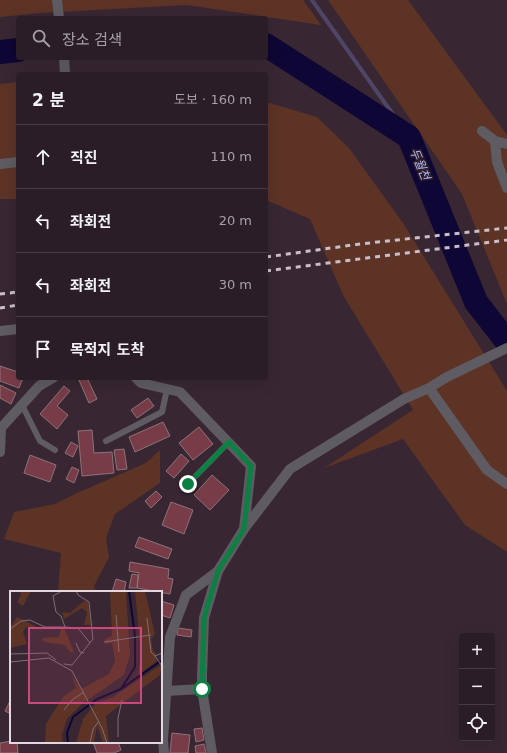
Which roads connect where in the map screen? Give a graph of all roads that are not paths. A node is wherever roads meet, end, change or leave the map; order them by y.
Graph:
1 (57, 0) edge
2 (59, 16) edge
3 (64, 60) edge
4 (65, 72) edge
5 (482, 131) dead end
6 (495, 141) junction
7 (507, 144) edge
8 (16, 162) edge
9 (0, 164) edge
10 (507, 188) edge
11 (16, 329) edge
12 (0, 331) edge
13 (507, 348) edge
14 (50, 380) edge
15 (138, 380) edge
16 (429, 388) junction
17 (167, 389) junction
18 (22, 406) junction
19 (106, 441) dead end
20 (229, 442) junction
21 (54, 450) dead end
22 (0, 452) edge
23 (188, 484) dead end
24 (507, 484) edge
25 (244, 529) junction
26 (218, 571) junction
27 (202, 689) junction
28 (166, 691) junction
29 (164, 753) edge
30 (212, 753) edge

1 - 2 street
3 - 4 street
5 - 6 street
6 - 7 street
6 - 10 street
8 - 9 street
11 - 12 street
13 - 16 street
14 - 18 street
15 - 17 street
16 - 24 street
16 - 25 street
17 - 19 lane
17 - 20 street
18 - 21 lane
18 - 22 street
20 - 23 lane
20 - 25 street
25 - 26 street
26 - 27 street
26 - 28 street
27 - 28 street
27 - 30 street
28 - 29 street

